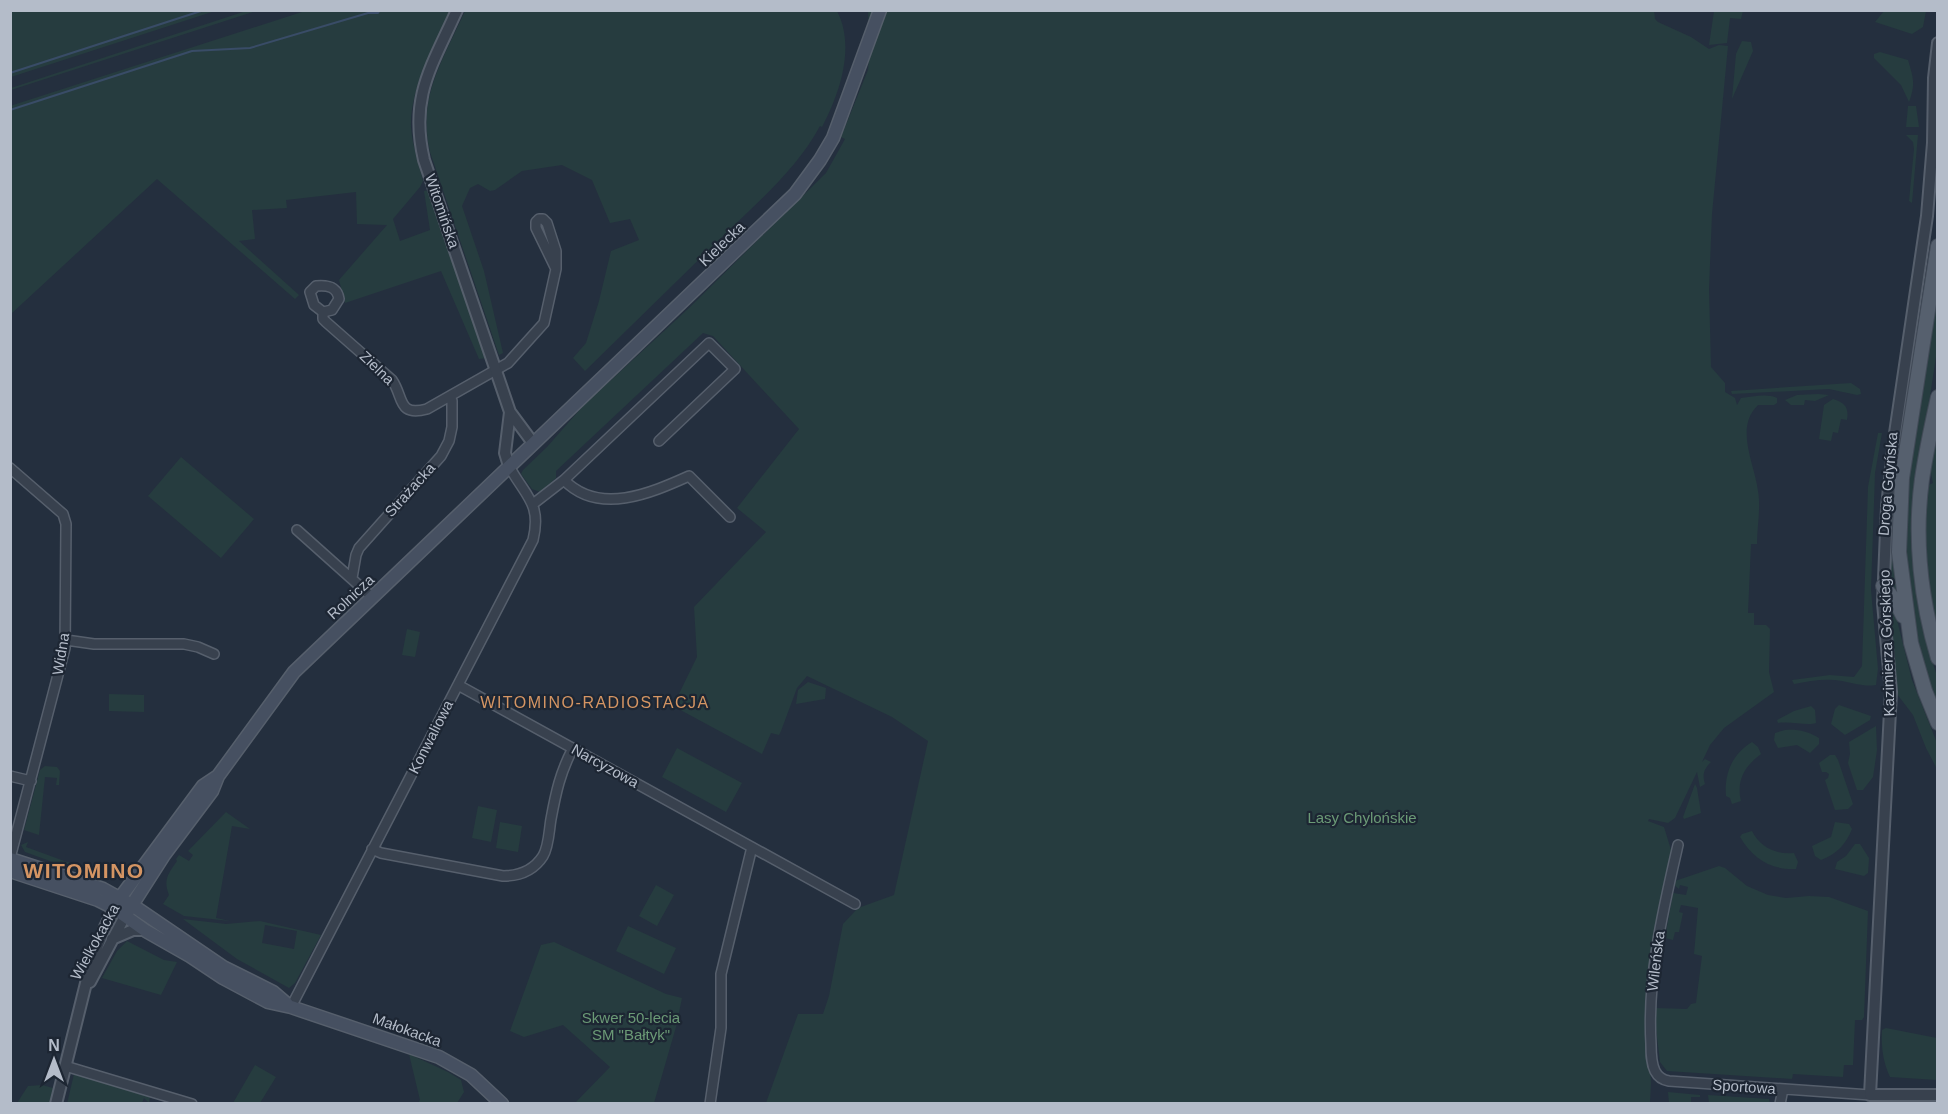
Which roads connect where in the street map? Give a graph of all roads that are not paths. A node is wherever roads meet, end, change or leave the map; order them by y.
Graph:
1 (457, 10) edge
2 (880, 10) edge
3 (1937, 53) edge
4 (1938, 246) edge
5 (556, 268) junction
6 (323, 312) dead end
7 (496, 369) junction
8 (450, 396) junction
9 (1938, 397) edge
10 (510, 412) junction
11 (659, 441) dead end
12 (533, 443) junction
13 (521, 454) joint
14 (509, 466) junction
15 (10, 468) edge
16 (564, 480) junction
17 (533, 504) junction
18 (730, 517) dead end
19 (297, 530) dead end
20 (352, 578) junction
21 (1883, 586) junction
22 (372, 597) junction
23 (1907, 623) junction
24 (66, 640) junction
25 (214, 654) dead end
26 (1938, 658) edge
27 (458, 685) junction
28 (1938, 723) edge
29 (573, 748) junction
30 (10, 776) edge
31 (218, 776) junction
32 (31, 781) junction
33 (1678, 844) dead end
34 (752, 847) junction
35 (372, 849) junction
36 (10, 859) edge
37 (10, 871) edge
38 (117, 903) junction
39 (855, 904) dead end
40 (132, 905) junction
41 (125, 916) junction
42 (144, 930) junction
43 (112, 939) junction
44 (84, 993) junction
45 (291, 1006) junction
46 (65, 1066) junction
47 (1659, 1077) joint
48 (1783, 1089) junction
49 (1870, 1095) junction
50 (1938, 1095) edge
51 (153, 1097) edge
52 (56, 1104) edge
53 (192, 1104) edge
54 (502, 1104) edge
55 (710, 1104) edge
56 (1780, 1104) edge

1 - 7 street, Witomińska
2 - 12 main road, Kielecka
3 - 21 street, Kazimierza Górskiego
4 - 23 main road, Droga Gdyńska
5 - 5 street, Zielna
5 - 7 street, Zielna
6 - 8 street, Zielna
7 - 8 street, Zielna
7 - 10 street, Witomińska
8 - 20 street, Strażacka
9 - 26 main road
10 - 12 street, Witomińska
10 - 14 street, Witomińska
11 - 16 street
12 - 13 main road, Kielecka
13 - 14 main road, Rolnicza
14 - 17 street
14 - 22 main road, Rolnicza
15 - 24 street, Widna
16 - 17 street
16 - 18 street
17 - 27 street, Konwaliowa
19 - 20 street
20 - 22 street
21 - 23 main road
21 - 49 street, Kazimierza Górskiego
22 - 31 main road, Rolnicza
23 - 28 main road, Droga Gdyńska
24 - 25 street
24 - 32 street, Widna
27 - 29 street, Narcyzowa
27 - 35 street, Konwaliowa
29 - 34 street, Narcyzowa
29 - 35 street
30 - 32 street
31 - 38 main road, Rolnicza
31 - 40 main road, Rolnicza
32 - 36 street, Widna
33 - 47 street, Wileńska
34 - 39 street, Narcyzowa
34 - 55 street
35 - 45 street, Konwaliowa
36 - 38 main road
37 - 38 main road
38 - 40 main road, Małokacka
38 - 41 main road, Małokacka
38 - 44 street, Wielkokacka
40 - 41 main road, Wielkokacka
40 - 45 main road, Małokacka
41 - 42 main road, Małokacka
41 - 43 street, Wielkokacka
42 - 43 street
42 - 45 main road, Małokacka
43 - 44 street, Wielkokacka
44 - 46 street, Wielkokacka
45 - 54 main road, Małokacka
46 - 51 street
46 - 52 street, Wielkokacka
47 - 48 street, Sportowa
48 - 49 street, Sportowa
48 - 56 street
49 - 50 street, Sportowa
51 - 53 street

